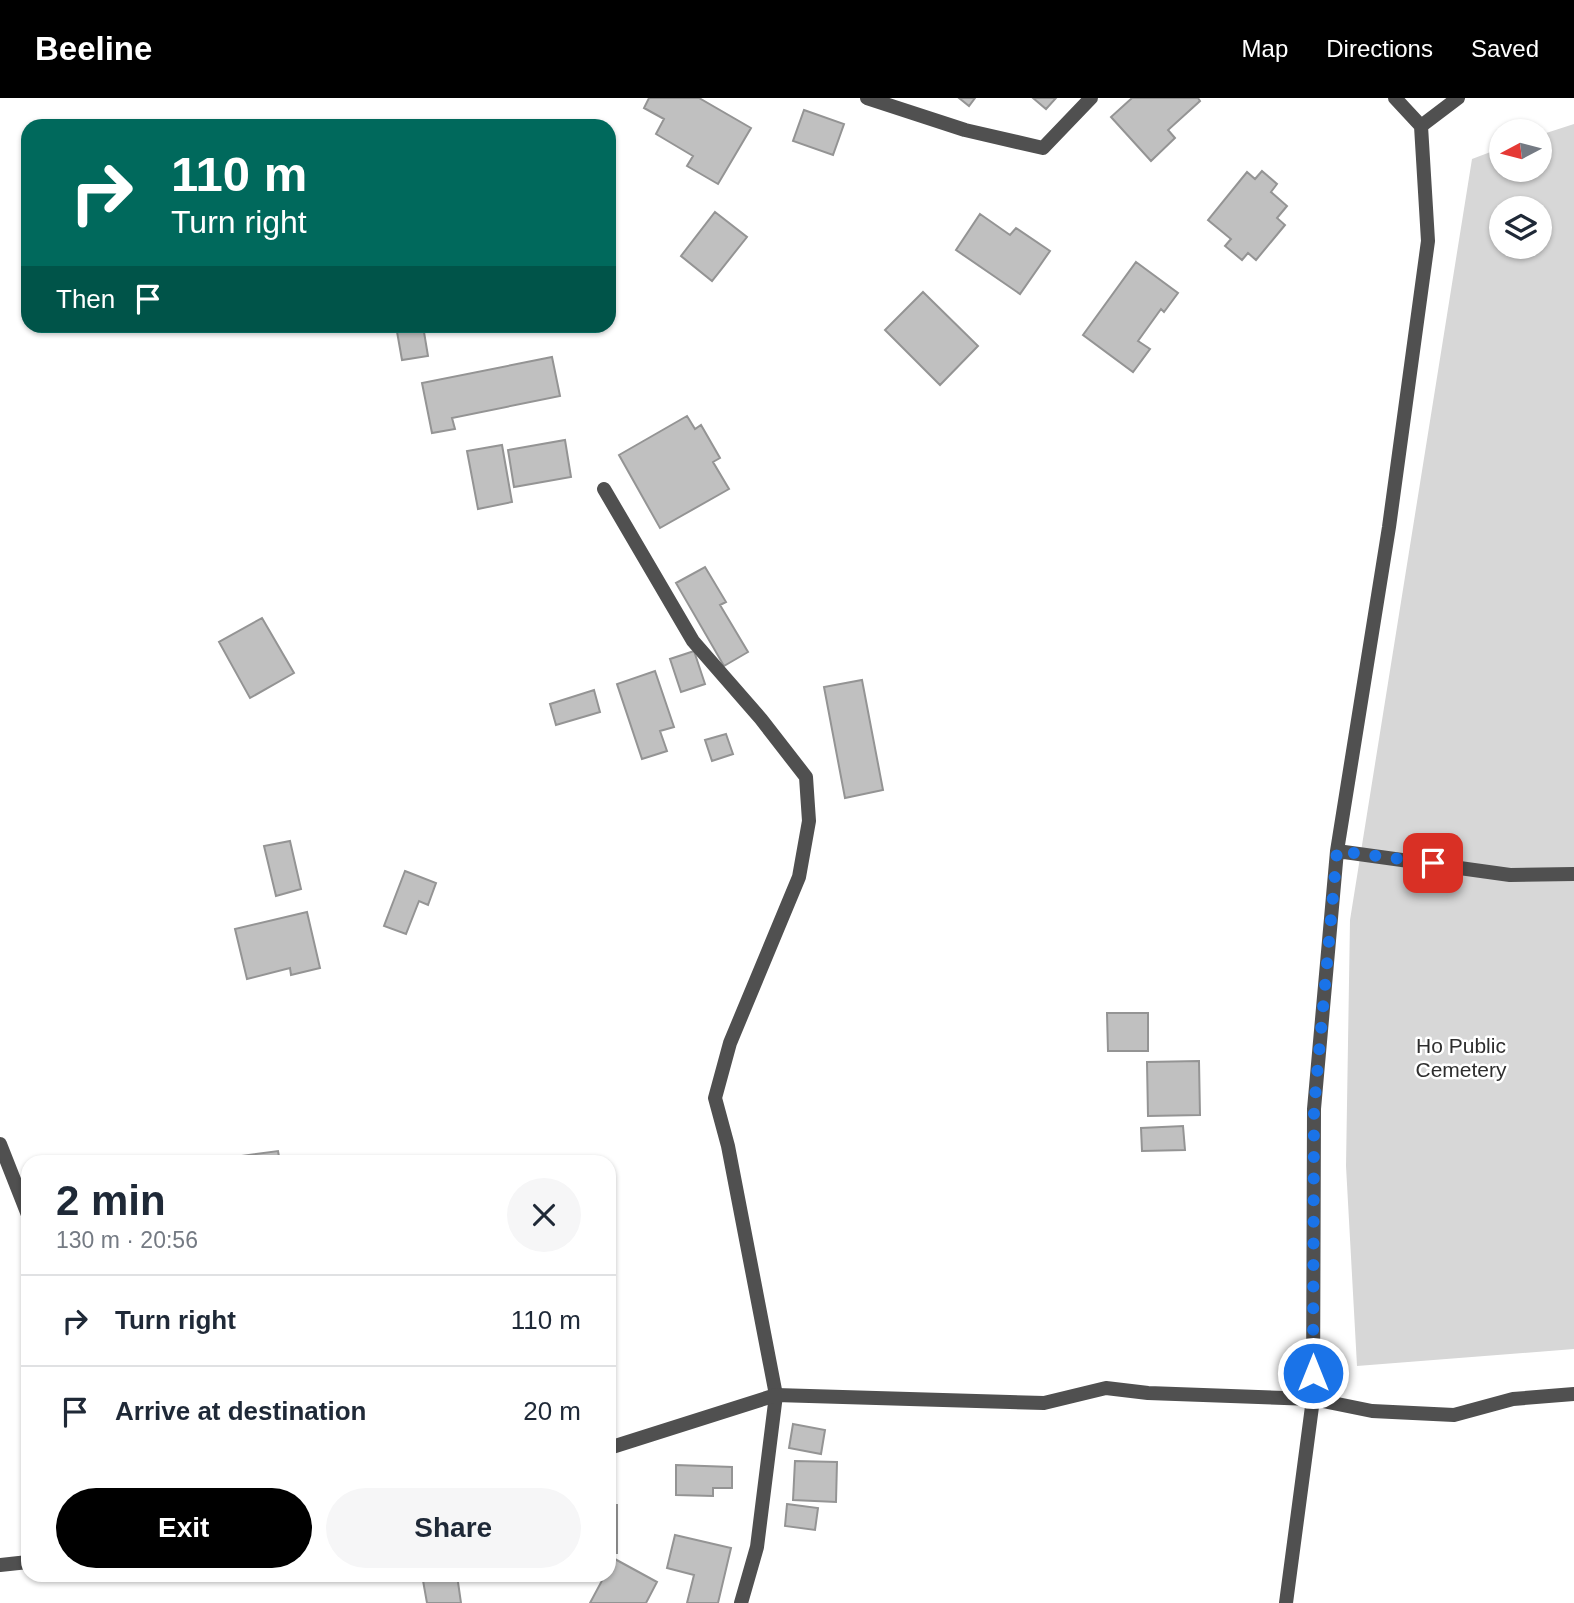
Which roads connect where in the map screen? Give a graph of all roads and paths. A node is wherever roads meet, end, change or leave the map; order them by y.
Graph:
1 (867, 98) edge
2 (1091, 98) edge
3 (1395, 98) edge
4 (1458, 98) edge
5 (1421, 125) junction
6 (604, 489) dead end
7 (1337, 851) junction
8 (1574, 874) edge
9 (0, 1144) edge
10 (21, 1196) edge
11 (1574, 1394) edge
12 (776, 1395) junction
13 (1313, 1399) junction
14 (616, 1446) edge
15 (21, 1563) edge
16 (0, 1565) edge
17 (741, 1603) edge
18 (1286, 1603) edge

1 - 2 street
3 - 5 street
4 - 5 street
5 - 7 street
6 - 12 street
7 - 8 street
7 - 13 street
9 - 10 street
11 - 13 street
12 - 13 street
12 - 14 street
12 - 17 street
13 - 18 street
15 - 16 street

